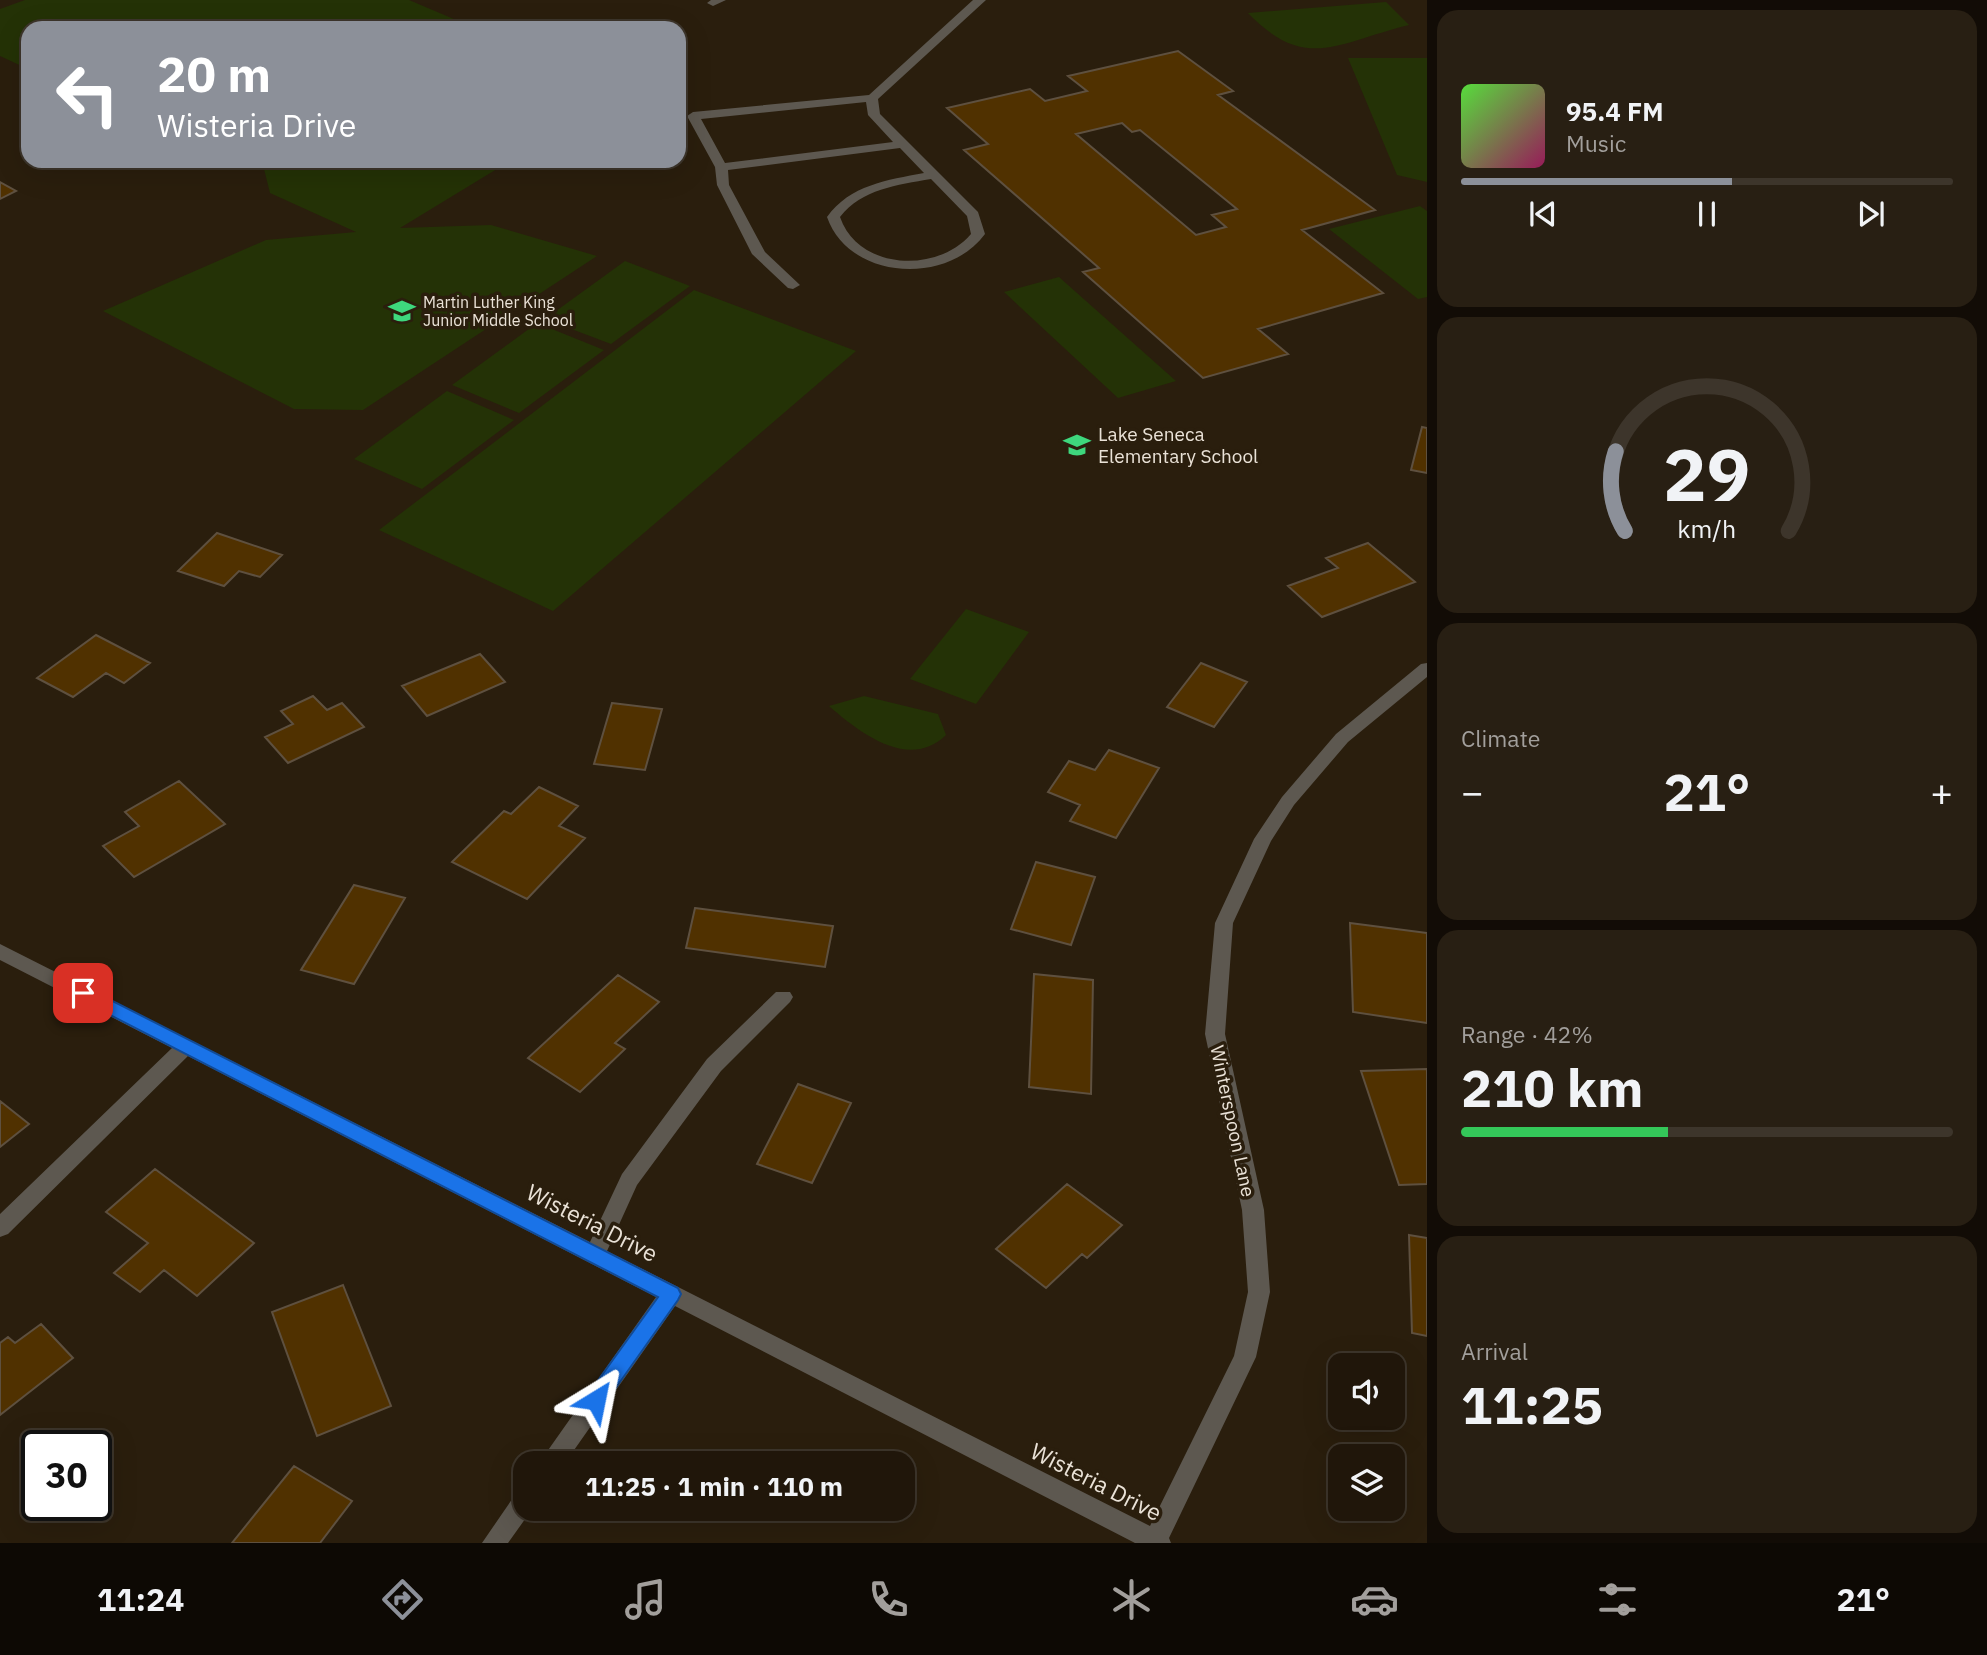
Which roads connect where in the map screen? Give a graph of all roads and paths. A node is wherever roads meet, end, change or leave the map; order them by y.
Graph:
1 (980, 0) edge
2 (872, 98) junction
3 (903, 144) junction
4 (721, 167) junction
5 (933, 175) junction
6 (793, 285) dead end
7 (1427, 668) edge
8 (0, 951) edge
9 (783, 997) dead end
10 (187, 1045) junction
11 (0, 1228) edge
12 (595, 1254) junction
13 (671, 1294) junction
14 (560, 1451) edge
15 (513, 1517) edge
16 (1156, 1542) edge
17 (494, 1543) edge

1 - 2 street
2 - 3 street
2 - 4 street
3 - 4 street
3 - 5 street
4 - 6 street
5 - 5 street
7 - 16 street, Winterspoon Lane
8 - 10 street, Wisteria Drive
9 - 12 street
10 - 11 street
10 - 12 street, Wisteria Drive
12 - 13 street, Wisteria Drive
13 - 14 street
13 - 16 street, Wisteria Drive
15 - 17 street

